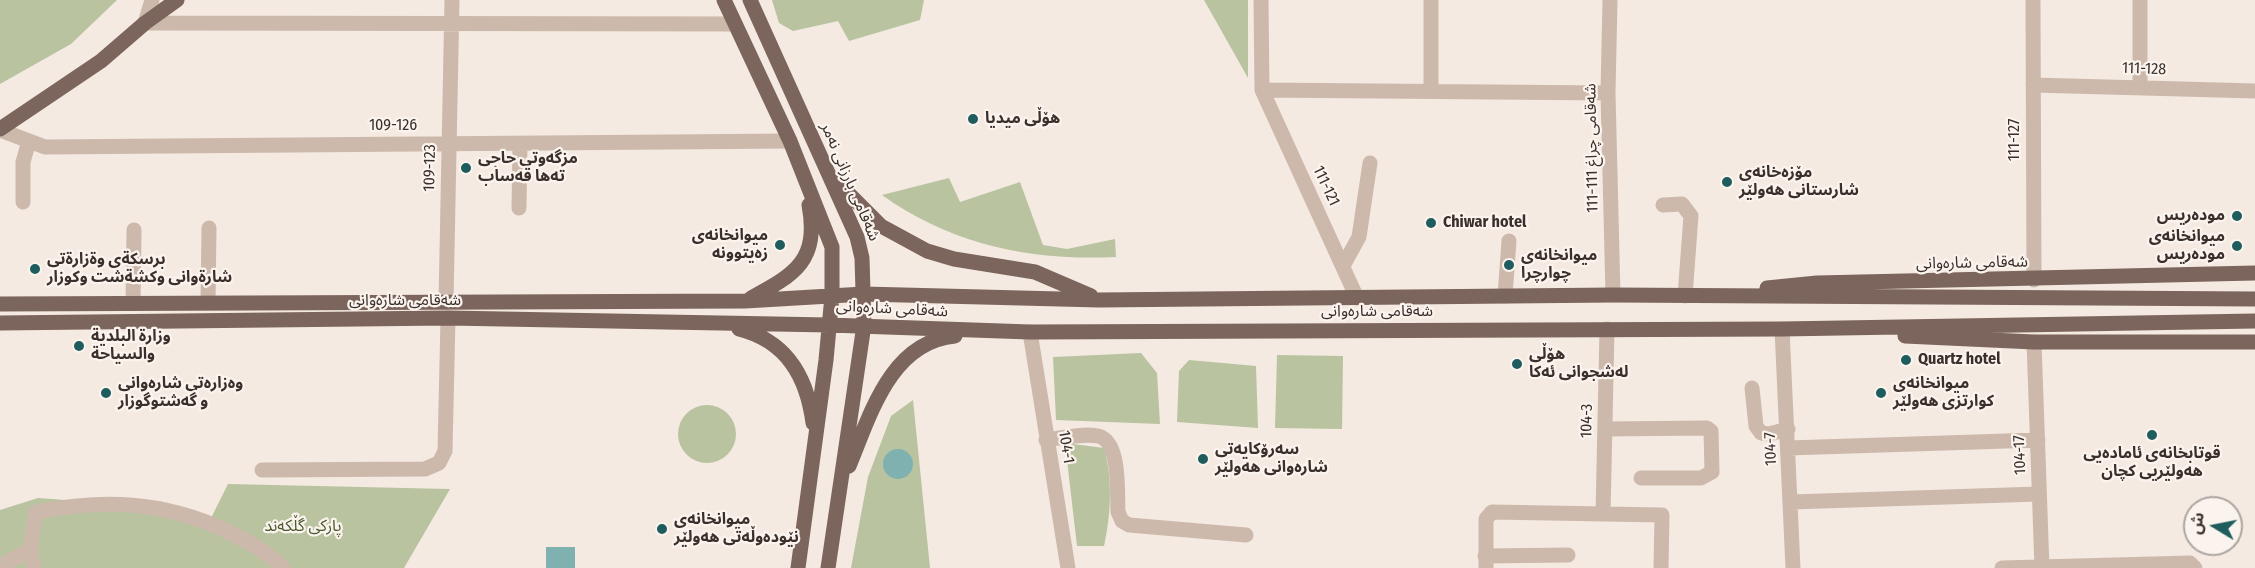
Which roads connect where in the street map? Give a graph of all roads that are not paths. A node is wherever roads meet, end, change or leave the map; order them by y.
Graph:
1 (152, 0) edge
2 (177, 0) edge
3 (452, 0) edge
4 (724, 0) edge
5 (750, 0) edge
6 (1261, 0) edge
7 (1431, 0) edge
8 (1610, 0) edge
9 (2033, 0) edge
10 (2140, 0) edge
11 (145, 23) junction
12 (453, 23) junction
13 (735, 24) junction
14 (2033, 85) junction
15 (2140, 87) junction
16 (1262, 90) junction
17 (1431, 91) junction
18 (2255, 91) edge
19 (1608, 93) junction
20 (0, 129) edge
21 (29, 141) junction
22 (790, 141) junction
23 (448, 144) junction
24 (520, 144) junction
25 (1370, 163) dead end
26 (824, 165) junction
27 (805, 178) junction
28 (23, 202) dead end
29 (1663, 205) dead end
30 (519, 208) dead end
31 (209, 228) dead end
32 (134, 230) dead end
33 (1509, 241) dead end
34 (1343, 266) junction
35 (2255, 273) edge
36 (2034, 280) junction
37 (864, 294) junction
38 (1613, 295) junction
39 (832, 296) junction
40 (1505, 296) junction
41 (1687, 296) junction
42 (1357, 298) junction
43 (2255, 299) edge
44 (1099, 300) junction
45 (745, 301) junction
46 (208, 302) junction
47 (446, 302) junction
48 (0, 303) edge
49 (133, 303) junction
50 (448, 318) junction
51 (2255, 321) edge
52 (710, 322) junction
53 (0, 323) edge
54 (829, 324) junction
55 (864, 326) junction
56 (1607, 329) junction
57 (1782, 329) junction
58 (1011, 332) junction
59 (1030, 332) junction
60 (2034, 342) junction
61 (2255, 342) edge
62 (1752, 388) dead end
63 (1605, 429) junction
64 (1788, 429) junction
65 (1046, 440) junction
66 (2038, 440) junction
67 (816, 448) junction
68 (1788, 448) junction
69 (262, 470) dead end
70 (1641, 478) dead end
71 (841, 485) junction
72 (2039, 494) junction
73 (1791, 502) junction
74 (1603, 514) junction
75 (1246, 535) dead end
76 (30, 550) junction
77 (1568, 555) dead end
78 (1486, 562) edge
79 (0, 566) edge
80 (2192, 566) edge
81 (34, 568) edge
82 (283, 568) edge
83 (798, 568) edge
84 (828, 568) edge
85 (1068, 568) edge
86 (1661, 568) edge
87 (1793, 568) edge
88 (2002, 568) edge
89 (2042, 568) edge

1 - 11 street
2 - 11 main road
3 - 12 street, 109-123
4 - 13 main road
5 - 26 main road, شەقامی بارزانی نەمر
6 - 16 street
7 - 17 street
8 - 19 street, شەقامی چراغ 111-111
9 - 14 street, 111-127
10 - 15 street
11 - 12 street
11 - 20 main road
12 - 13 street
12 - 23 street, 109-123
13 - 22 main road
14 - 15 street, 111-128
14 - 36 street, 111-127
15 - 18 street, 111-128
16 - 17 street
16 - 34 street, 111-121
17 - 19 street
19 - 38 street, شەقامی چراغ 111-111
20 - 21 street, 109-126
21 - 23 street, 109-126
21 - 28 street
22 - 24 street, 109-126
22 - 27 main road
23 - 24 street, 109-126
23 - 47 street, 109-123
24 - 30 street
25 - 34 street
26 - 37 main road, شەقامی بارزانی نەمر
26 - 44 main road
27 - 39 main road
27 - 45 main road
29 - 41 street
31 - 46 street
32 - 49 street
33 - 40 street
34 - 42 street, 111-121
35 - 36 main road, شەقامی شارەوانی
36 - 41 main road, شەقامی شارەوانی
37 - 39 main road, شەقامی شارەوانی
37 - 44 main road, شەقامی شارەوانی
37 - 55 main road, شەقامی بارزانی نەمر
38 - 40 main road, شەقامی شارەوانی
38 - 41 main road, شەقامی شارەوانی
39 - 45 main road, شەقامی شارەوانی
39 - 54 main road
40 - 42 main road, شەقامی شارەوانی
41 - 43 main road, شەقامی شارەوانی
42 - 44 main road, شەقامی شارەوانی
45 - 47 main road, شەقامی شارەوانی
46 - 47 main road, شەقامی شارەوانی
46 - 49 main road, شەقامی شارەوانی
48 - 49 main road, شەقامی شارەوانی
50 - 52 main road, شەقامی شارەوانی
50 - 53 main road, شەقامی شارەوانی
50 - 69 street
51 - 57 main road, شەقامی شارەوانی
52 - 54 main road, شەقامی شارەوانی
52 - 67 main road
54 - 55 main road, شەقامی شارەوانی
54 - 67 main road
55 - 58 main road, شەقامی شارەوانی
55 - 71 main road, شەقامی بارزانی نەمر
56 - 57 main road, شەقامی شارەوانی
56 - 59 main road, شەقامی شارەوانی
56 - 63 street, 104-3
57 - 60 main road, شەقامی شارەوانی
57 - 64 street, 104-7
58 - 59 main road, شەقامی شارەوانی
58 - 71 main road
59 - 65 street, 104-1
60 - 61 main road, شەقامی شارەوانی
60 - 66 street, 104-17
62 - 64 street
63 - 70 street
63 - 74 street, 104-3
64 - 68 street, 104-7
65 - 75 street
65 - 85 street, 104-1
66 - 68 street
66 - 72 street, 104-17
67 - 83 main road
68 - 73 street, 104-7
71 - 84 main road, شەقامی بارزانی نەمر
72 - 73 street
72 - 89 street, 104-17
73 - 87 street, 104-7
74 - 78 street
74 - 86 street
76 - 79 street
76 - 81 street
76 - 82 street
77 - 78 street
80 - 89 street
88 - 89 street

